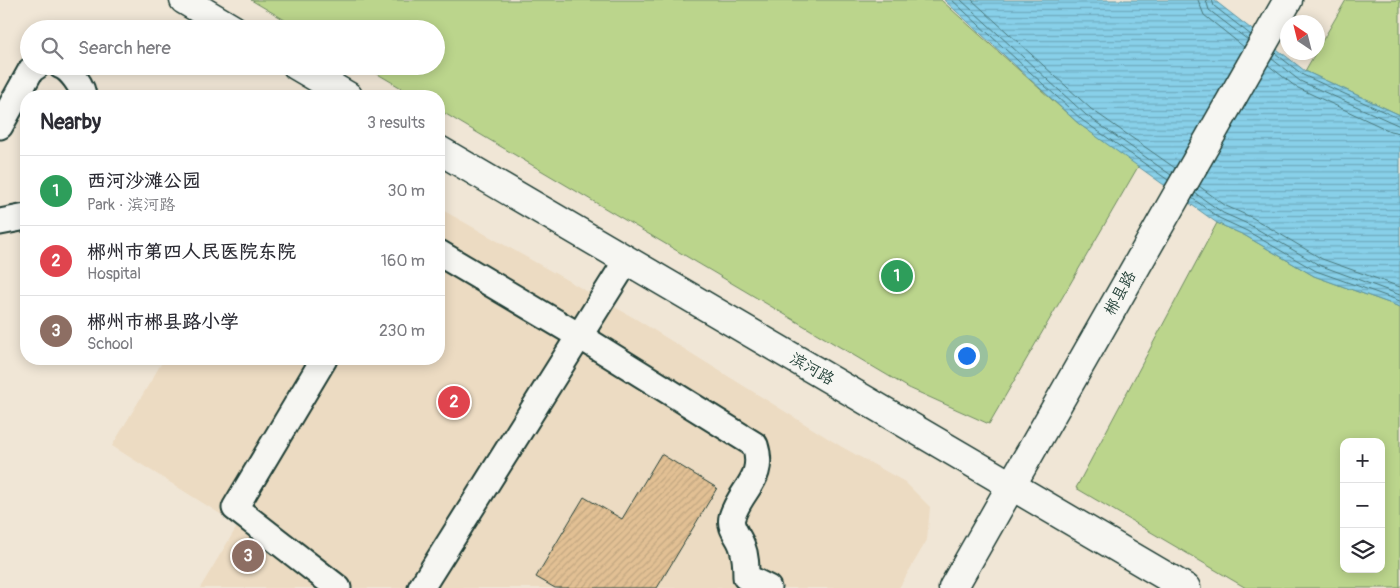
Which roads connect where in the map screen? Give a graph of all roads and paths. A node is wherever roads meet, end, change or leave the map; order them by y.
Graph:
1 (184, 0) edge
2 (1285, 7) edge
3 (218, 20) edge
4 (28, 75) edge
5 (72, 75) edge
6 (312, 75) edge
7 (82, 90) edge
8 (338, 90) edge
9 (0, 126) edge
10 (445, 154) edge
11 (20, 218) edge
12 (0, 222) edge
13 (445, 257) edge
14 (627, 260) junction
15 (578, 335) junction
16 (320, 365) edge
17 (1013, 486) junction
18 (338, 588) edge
19 (421, 588) edge
20 (768, 588) edge
21 (953, 588) edge
22 (1186, 588) edge

1 - 3 street
2 - 17 street, 郴县路
4 - 9 street
5 - 7 street
6 - 8 street
10 - 14 street, 滨河路
11 - 12 street
13 - 15 street
14 - 15 street
14 - 17 street, 滨河路
15 - 19 street
15 - 20 street
16 - 18 street
17 - 21 street, 郴县路
17 - 22 street, 滨河路

